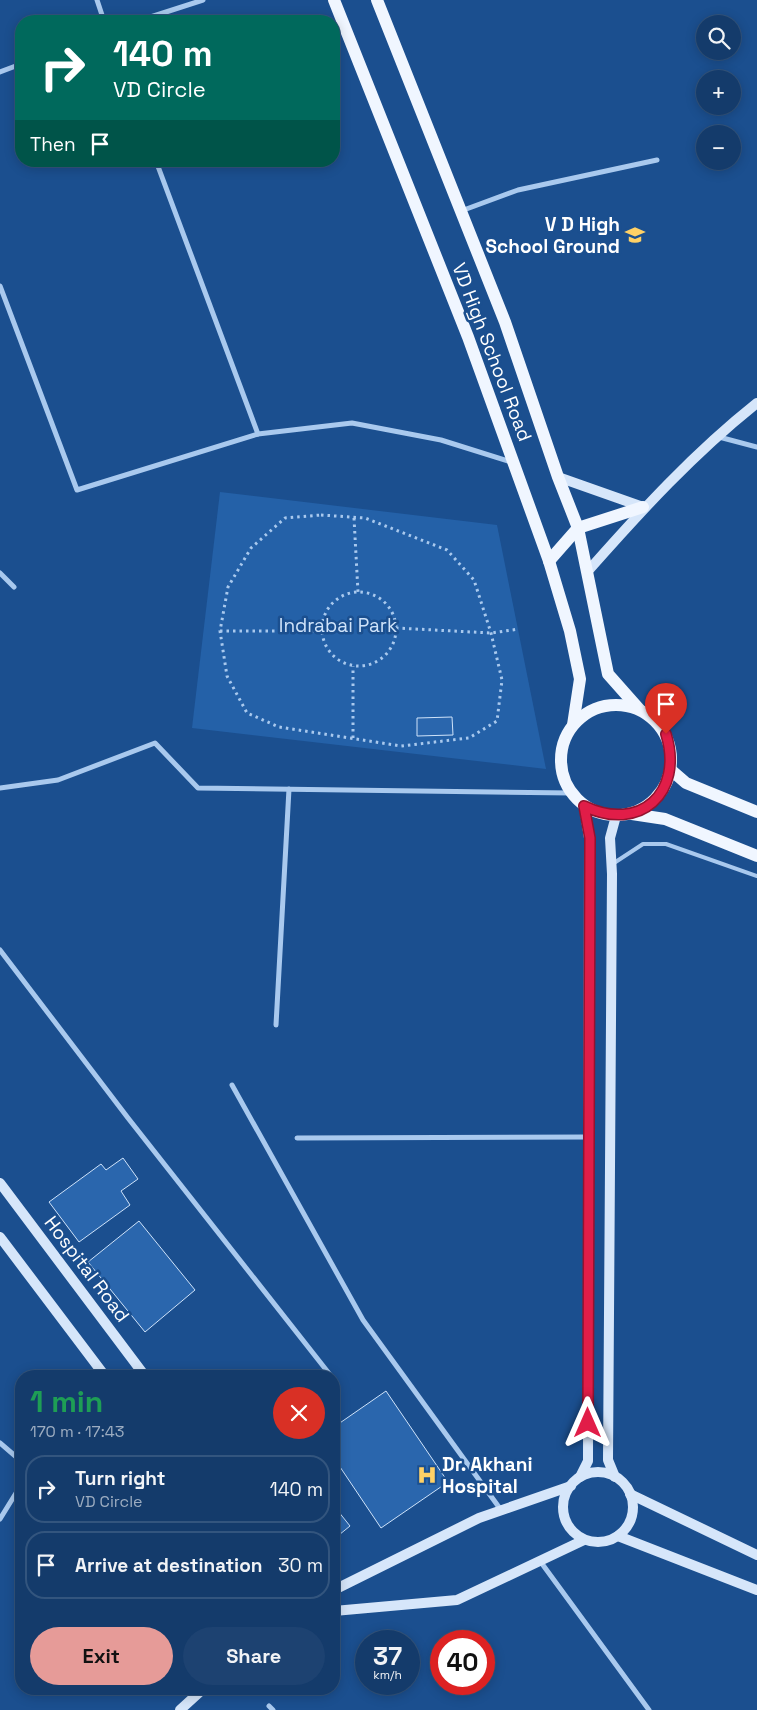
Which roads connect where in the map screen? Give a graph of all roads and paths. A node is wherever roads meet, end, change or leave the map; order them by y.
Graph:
1 (97, 0) edge
2 (203, 0) edge
3 (334, 0) edge
4 (377, 0) edge
5 (102, 15) edge
6 (157, 15) edge
7 (340, 15) edge
8 (340, 15) edge
9 (15, 66) edge
10 (0, 72) edge
11 (657, 160) dead end
12 (158, 167) edge
13 (461, 212) junction
14 (0, 286) edge
15 (757, 403) edge
16 (258, 434) junction
17 (716, 436) junction
18 (757, 447) edge
19 (514, 463) junction
20 (558, 478) junction
21 (643, 508) junction
22 (354, 518) junction
23 (578, 528) junction
24 (549, 561) junction
25 (588, 571) junction
26 (0, 572) edge
27 (14, 587) dead end
28 (358, 592) junction
29 (396, 628) junction
30 (518, 629) dead end
31 (220, 631) junction
32 (322, 631) junction
33 (491, 633) junction
34 (353, 666) junction
35 (639, 709) junction
36 (573, 726) junction
37 (352, 738) junction
38 (671, 770) junction
39 (0, 788) edge
40 (288, 790) junction
41 (572, 793) junction
42 (584, 806) junction
43 (757, 812) edge
44 (631, 814) junction
45 (616, 816) junction
46 (757, 856) edge
47 (611, 865) junction
48 (757, 876) edge
49 (0, 950) edge
50 (276, 1025) dead end
51 (232, 1085) dead end
52 (588, 1137) junction
53 (297, 1138) dead end
54 (0, 1184) edge
55 (0, 1237) edge
56 (100, 1370) edge
57 (140, 1370) edge
58 (325, 1370) edge
59 (0, 1443) edge
60 (15, 1456) edge
61 (580, 1477) junction
62 (615, 1477) junction
63 (571, 1486) junction
64 (630, 1494) junction
65 (15, 1495) edge
66 (501, 1511) junction
67 (0, 1520) edge
68 (618, 1536) junction
69 (584, 1540) junction
70 (757, 1555) edge
71 (540, 1561) junction
72 (340, 1587) edge
73 (757, 1590) edge
74 (340, 1610) edge
75 (196, 1695) edge
76 (180, 1710) edge
77 (649, 1710) edge

1 - 5 street
2 - 6 street
3 - 8 main road, VD High School Road
4 - 13 main road, VD High School Road
7 - 19 main road, VD High School Road
9 - 10 street
11 - 13 street
12 - 16 street
13 - 20 main road, VD High School Road
14 - 16 street
15 - 17 street
16 - 19 street
17 - 18 street
17 - 21 street
19 - 24 main road, VD High School Road
20 - 21 street
20 - 23 main road, VD High School Road
21 - 23 main road
21 - 25 street
22 - 28 path
22 - 31 path
22 - 33 path
23 - 24 main road
23 - 25 main road, VD High School Road
24 - 36 main road, VD High School Road
25 - 35 main road, VD High School Road
26 - 27 street
28 - 29 path
28 - 32 path
29 - 33 path
29 - 34 path
30 - 33 path
31 - 32 path
31 - 37 path
32 - 34 path
33 - 37 path
34 - 37 path
35 - 36 main road
35 - 38 main road
36 - 41 main road
38 - 43 main road
38 - 44 main road
39 - 40 street
40 - 41 street
40 - 50 street
41 - 42 main road
42 - 45 main road
42 - 52 street
44 - 45 main road
44 - 46 main road
45 - 47 street
47 - 48 lane
47 - 62 street
49 - 58 street
51 - 66 street
52 - 53 street
52 - 61 street
54 - 57 street, Hospital Road
55 - 56 street
59 - 60 street
61 - 62 street
61 - 63 street
62 - 64 street
63 - 66 street
63 - 69 street
64 - 68 street
64 - 70 street
65 - 67 street
66 - 72 street
68 - 69 street
68 - 73 street
69 - 71 street
71 - 74 street
71 - 77 street
75 - 76 street

